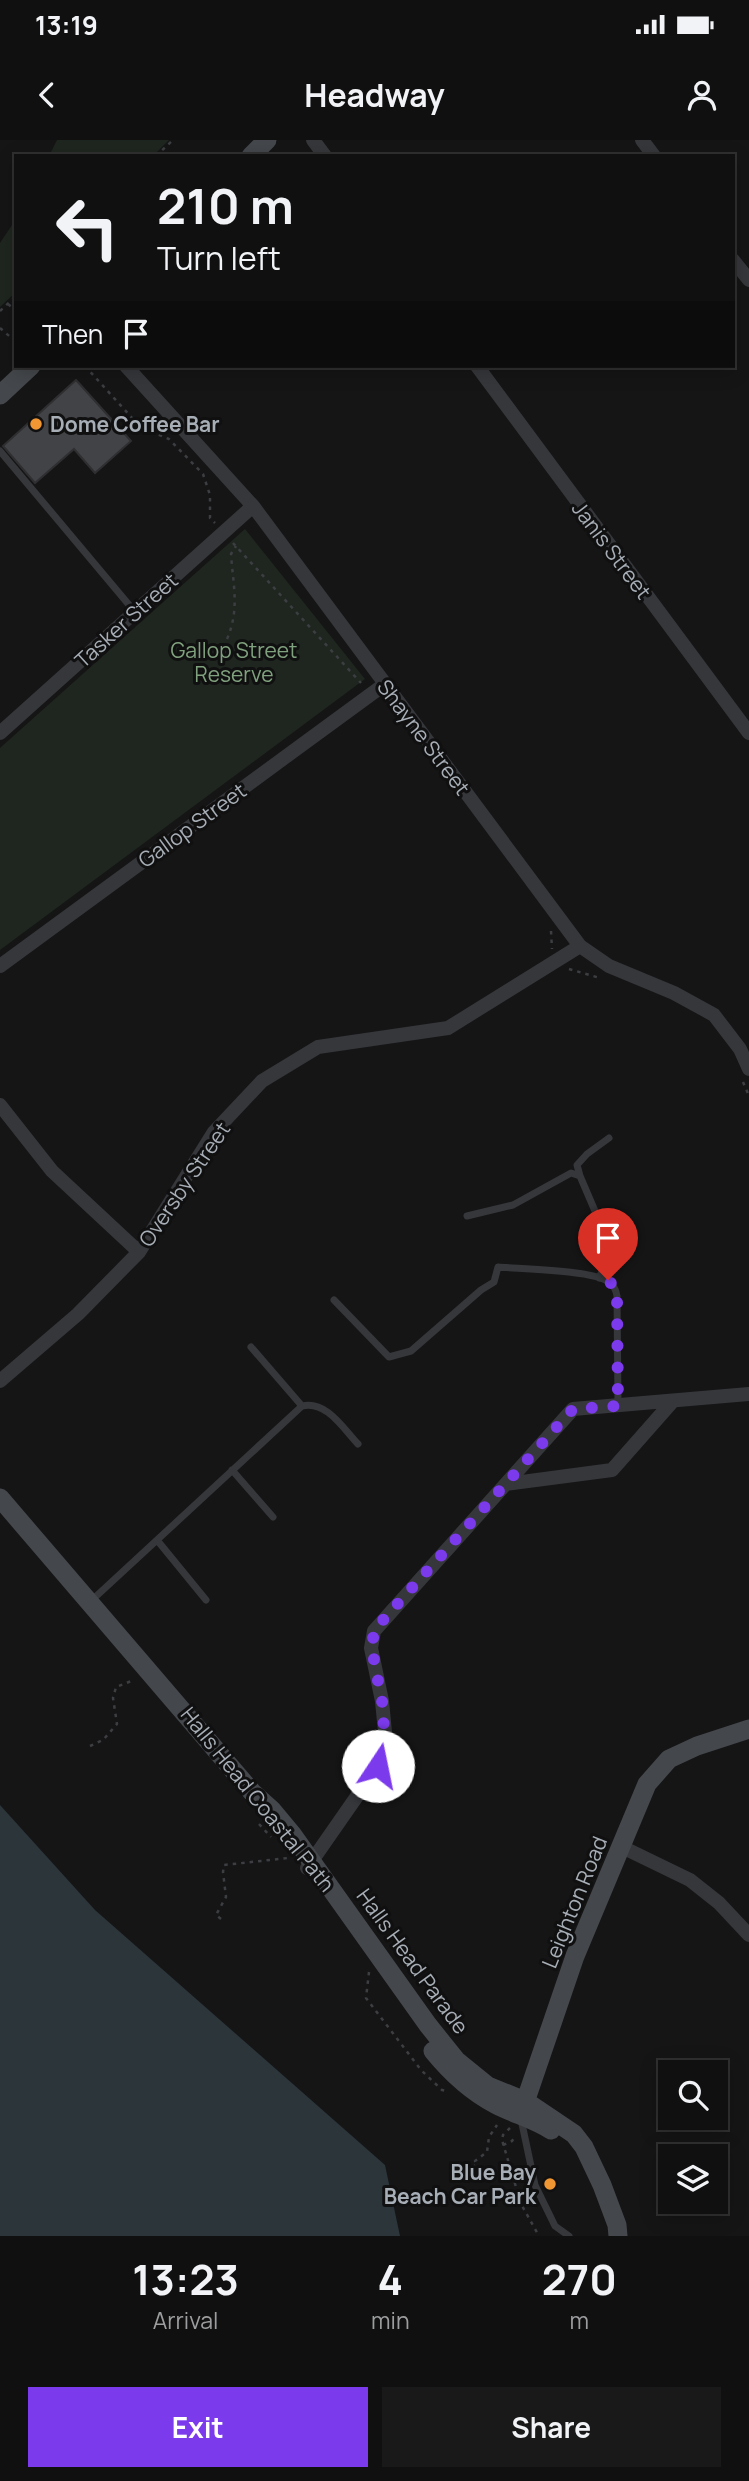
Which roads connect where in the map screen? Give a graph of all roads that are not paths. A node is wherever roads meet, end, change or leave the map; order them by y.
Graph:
1 (267, 140) edge
2 (253, 154) edge
3 (735, 262) edge
4 (749, 280) edge
5 (29, 368) edge
6 (127, 368) edge
7 (478, 368) edge
8 (0, 395) edge
9 (0, 451) edge
10 (253, 506) junction
11 (135, 612) junction
12 (385, 684) junction
13 (0, 733) edge
14 (749, 733) edge
15 (580, 946) junction
16 (0, 966) edge
17 (745, 1046) edge
18 (749, 1069) edge
19 (0, 1105) edge
20 (609, 1138) dead end
21 (580, 1177) junction
22 (467, 1216) dead end
23 (139, 1252) junction
24 (599, 1278) junction
25 (334, 1300) dead end
26 (251, 1347) dead end
27 (0, 1381) edge
28 (749, 1394) edge
29 (672, 1402) junction
30 (302, 1405) junction
31 (618, 1406) junction
32 (358, 1444) dead end
33 (232, 1470) junction
34 (506, 1484) junction
35 (0, 1498) edge
36 (273, 1517) dead end
37 (157, 1540) junction
38 (206, 1600) dead end
39 (90, 1602) junction
40 (749, 1729) edge
41 (749, 1740) edge
42 (636, 1809) junction
43 (622, 1847) junction
44 (310, 1864) junction
45 (749, 1935) edge
46 (522, 2116) junction
47 (569, 2236) edge
48 (607, 2236) edge
49 (618, 2236) edge

1 - 2 street
3 - 4 street
5 - 8 street
6 - 10 street, Shayne Street
7 - 14 street, Janis Street
9 - 11 lane
10 - 11 street, Tasker Street
10 - 12 street, Shayne Street
11 - 13 street, Tasker Street
12 - 15 street, Shayne Street
12 - 16 street, Gallop Street
15 - 17 street, Shayne Street
15 - 23 street, Oversby Street
17 - 18 street, Shayne Street
19 - 23 street
20 - 21 lane
21 - 22 lane
21 - 24 lane
23 - 27 street, Oversby Street
24 - 25 lane
24 - 31 lane
26 - 30 lane
28 - 29 street
29 - 31 street
29 - 34 street
30 - 32 lane
30 - 33 lane
31 - 34 street
33 - 36 lane
33 - 37 lane
34 - 44 street
35 - 39 street, Halls Head Parade
37 - 38 lane
37 - 39 lane
39 - 44 street, Halls Head Parade
40 - 42 street, Leighton Road
41 - 42 street, Leighton Road
42 - 43 street, Leighton Road
43 - 45 street
43 - 46 street, Leighton Road
44 - 46 street, Halls Head Parade
46 - 47 lane
46 - 48 street, Halls Head Parade
46 - 49 street, Halls Head Parade

